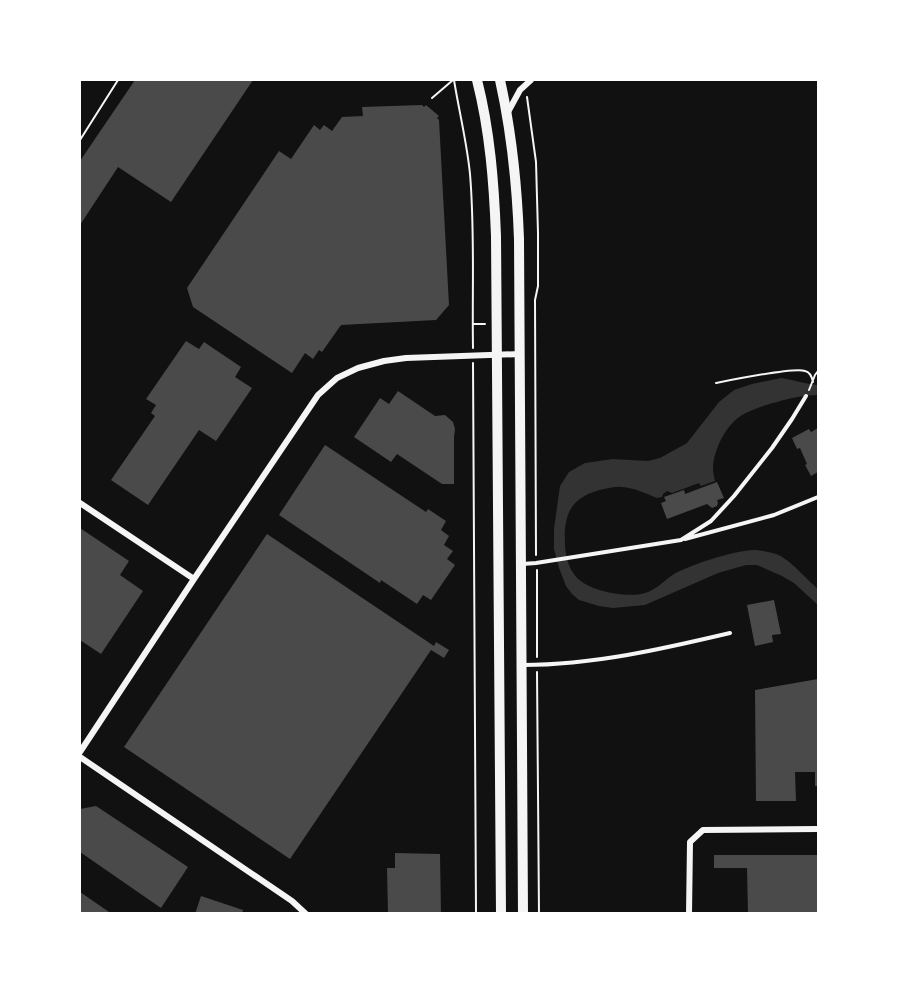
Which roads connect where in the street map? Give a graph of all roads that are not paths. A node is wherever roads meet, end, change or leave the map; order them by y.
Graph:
1 (477, 80) edge
2 (500, 80) edge
3 (531, 80) edge
4 (507, 112) junction
5 (497, 354) junction
6 (520, 354) junction
7 (806, 396) dead end
8 (819, 497) edge
9 (80, 503) edge
10 (681, 540) junction
11 (522, 564) junction
12 (194, 579) junction
13 (730, 633) dead end
14 (522, 665) junction
15 (80, 752) edge
16 (80, 758) edge
17 (819, 829) edge
18 (306, 914) edge
19 (501, 914) edge
20 (523, 914) edge
21 (689, 914) edge

1 - 5 main road
2 - 4 main road
3 - 4 street
4 - 6 main road
5 - 6 street
5 - 12 street
5 - 19 main road
6 - 11 main road
7 - 10 lane
8 - 10 lane
9 - 12 street
10 - 11 lane
11 - 14 main road
12 - 15 street
13 - 14 lane
14 - 20 main road
16 - 18 street
17 - 21 street

